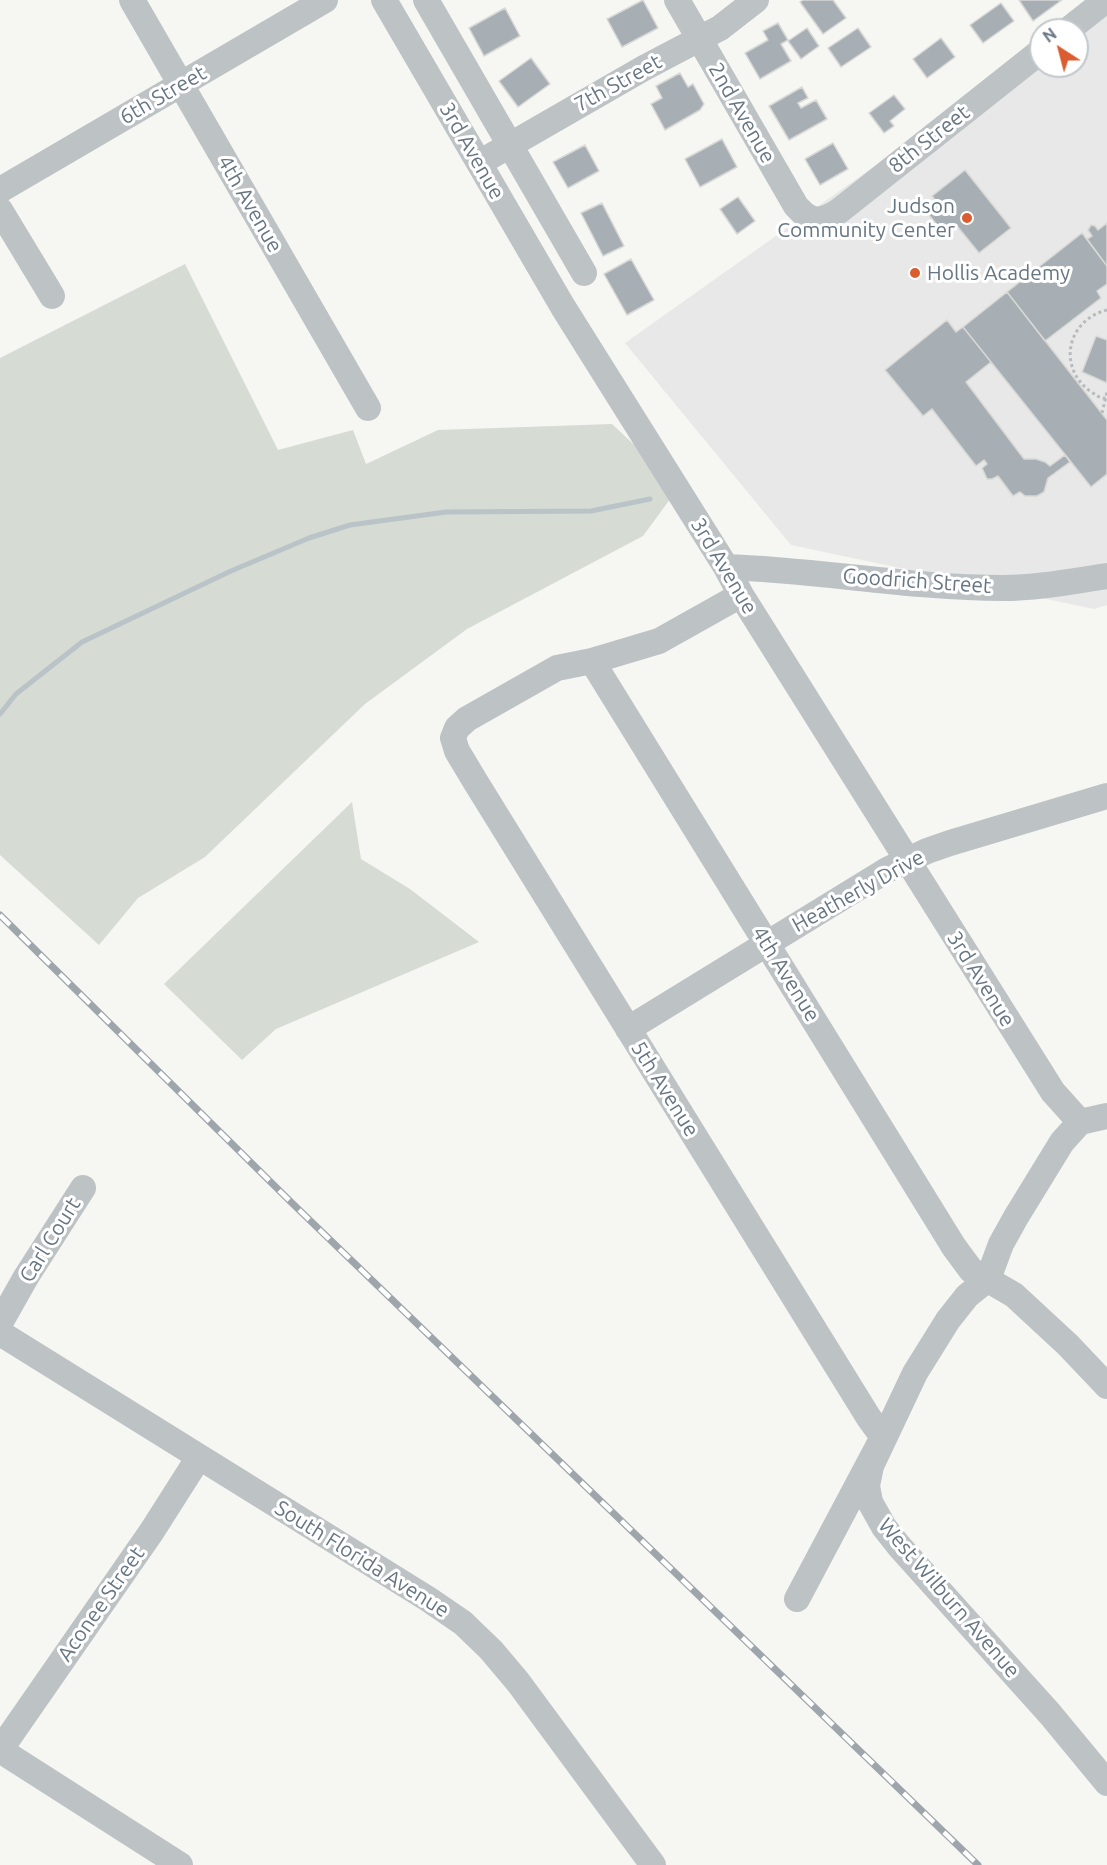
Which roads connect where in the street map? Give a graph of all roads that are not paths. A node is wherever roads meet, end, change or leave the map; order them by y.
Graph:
1 (132, 0) edge
2 (325, 0) edge
3 (384, 0) edge
4 (426, 0) edge
5 (676, 0) edge
6 (756, 0) edge
7 (1106, 0) edge
8 (1083, 18) edge
9 (699, 39) junction
10 (1029, 61) edge
11 (181, 84) junction
12 (509, 144) junction
13 (479, 164) junction
14 (0, 190) edge
15 (0, 210) edge
16 (814, 220) joint
17 (584, 273) dead end
18 (52, 296) dead end
19 (368, 408) dead end
20 (726, 567) junction
21 (1107, 576) edge
22 (741, 595) junction
23 (592, 661) junction
24 (1107, 796) edge
25 (908, 860) junction
26 (767, 943) junction
27 (628, 1029) junction
28 (1107, 1116) edge
29 (1080, 1122) junction
30 (83, 1188) dead end
31 (988, 1279) junction
32 (0, 1323) edge
33 (0, 1333) edge
34 (1107, 1386) edge
35 (883, 1437) junction
36 (199, 1457) junction
37 (797, 1599) dead end
38 (0, 1750) edge
39 (1107, 1783) edge
40 (180, 1865) edge
41 (653, 1865) edge

1 - 11 street, 4th Avenue
2 - 11 street, 6th Street
3 - 13 street, 3rd Avenue
4 - 12 street, 3rd Avenue
5 - 9 street, 2nd Avenue
6 - 9 street, 7th Street
7 - 8 street
9 - 12 street, 7th Street
9 - 16 street, 2nd Avenue
10 - 16 street, 8th Street
11 - 14 street, 6th Street
11 - 19 street, 4th Avenue
12 - 13 street, 7th Street
12 - 17 street, 3rd Avenue
13 - 20 street, 3rd Avenue
15 - 18 street
20 - 21 street, Goodrich Street
20 - 22 street, 3rd Avenue
22 - 23 street
22 - 25 street, 3rd Avenue
23 - 26 street, 4th Avenue
23 - 27 street, 5th Avenue
24 - 25 street, Heatherly Drive
25 - 26 street, Heatherly Drive
25 - 29 street, 3rd Avenue
26 - 27 street, Heatherly Drive
26 - 31 street, 4th Avenue
27 - 35 street, 5th Avenue
28 - 29 street
29 - 31 street, West Wilburn Avenue
30 - 32 street, Carl Court
31 - 34 street, 4th Avenue
31 - 35 street, West Wilburn Avenue
33 - 36 street, South Florida Avenue
35 - 37 street
35 - 39 street, West Wilburn Avenue
36 - 38 street, Aconee Street
36 - 41 street, South Florida Avenue
38 - 40 street

